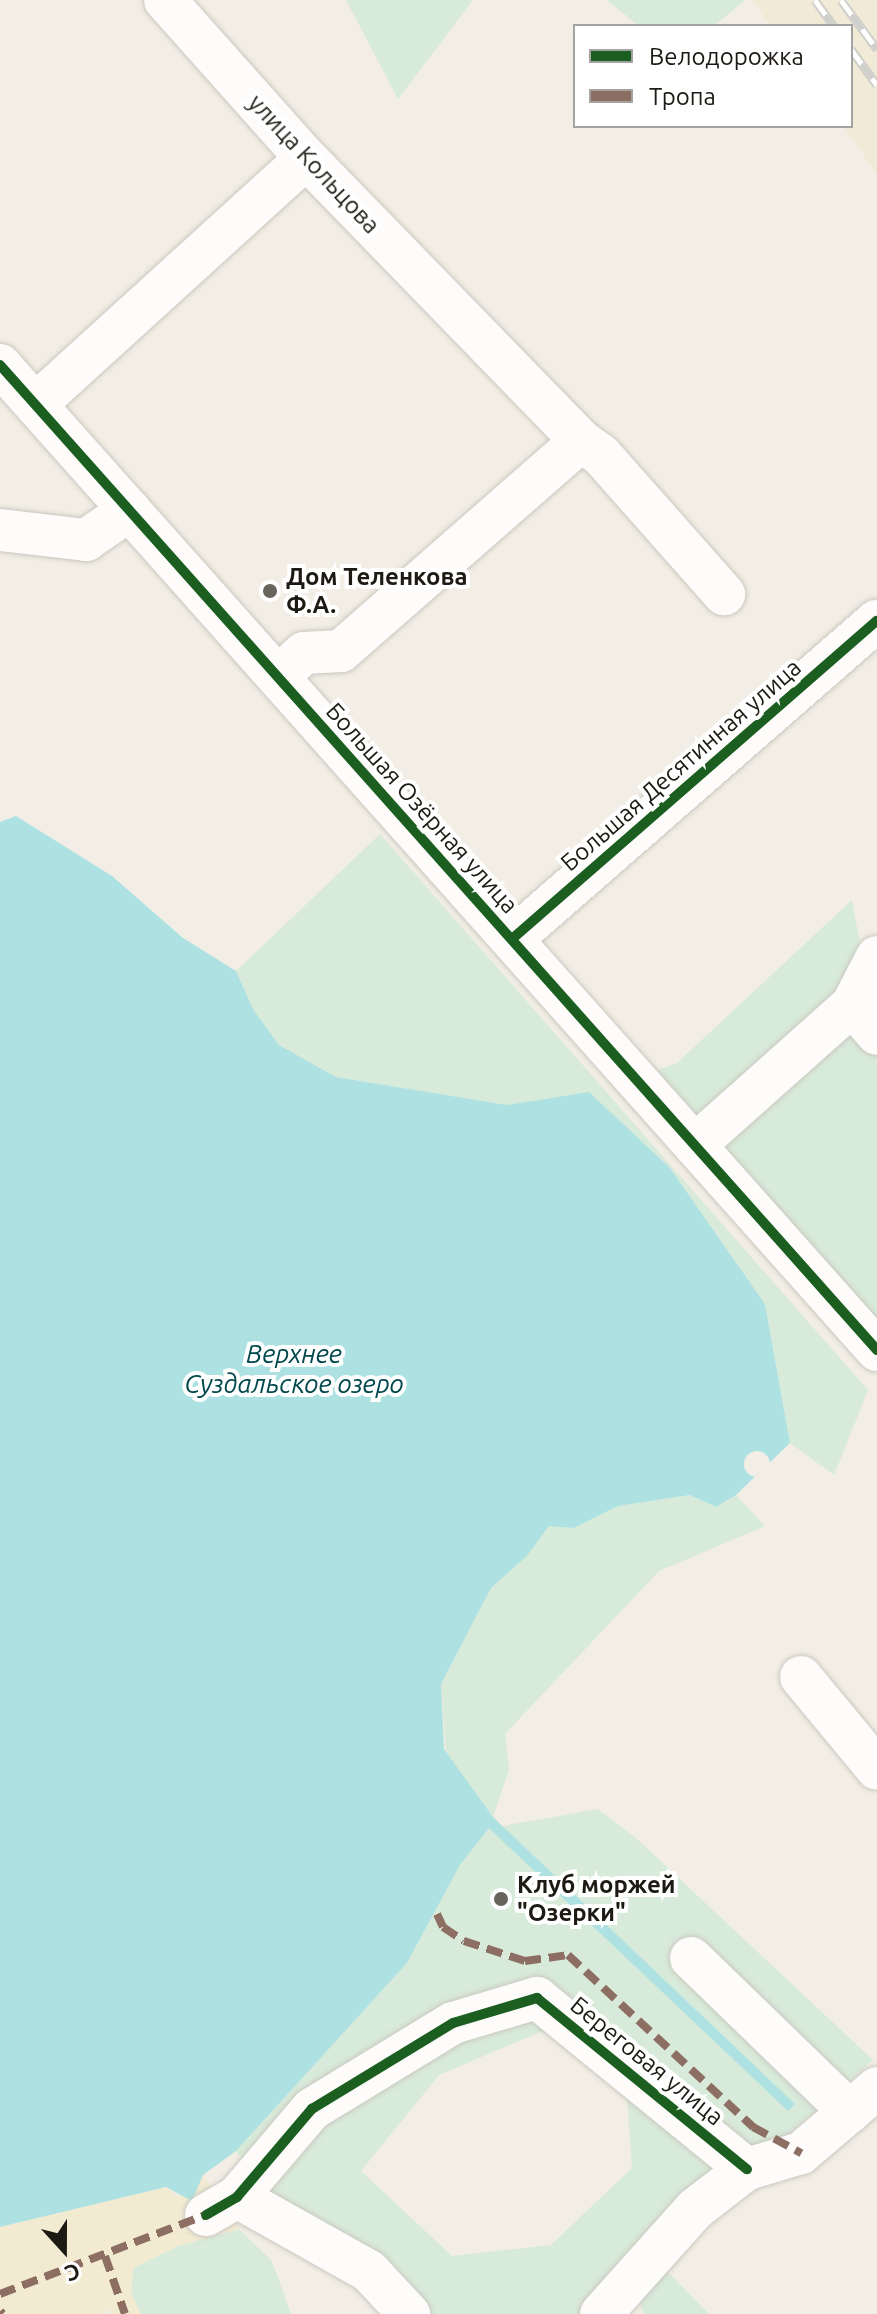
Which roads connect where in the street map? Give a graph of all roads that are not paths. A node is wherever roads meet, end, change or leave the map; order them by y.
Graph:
1 (165, 0) edge
2 (306, 158) junction
3 (0, 365) edge
4 (36, 404) junction
5 (581, 441) junction
6 (130, 510) junction
7 (0, 530) edge
8 (724, 594) dead end
9 (877, 621) edge
10 (278, 677) junction
11 (512, 939) junction
12 (877, 957) edge
13 (864, 1020) edge
14 (695, 1145) junction
15 (877, 1350) edge
16 (801, 1677) dead end
17 (877, 1769) edge
18 (691, 1958) dead end
19 (863, 2100) edge
20 (747, 2169) junction
21 (409, 2314) edge
22 (601, 2314) edge

1 - 2 street, улица Кольцова
2 - 4 street
2 - 5 street, улица Кольцова
3 - 4 street, Большая Озёрная улица
4 - 6 street, Большая Озёрная улица
5 - 8 street, улица Кольцова
5 - 10 street
6 - 7 street
6 - 10 street, Большая Озёрная улица
9 - 11 street, Большая Десятинная улица
10 - 11 street, Большая Озёрная улица
11 - 14 street, Большая Озёрная улица
12 - 13 street
13 - 14 street
14 - 15 street, Большая Озёрная улица
16 - 17 street
18 - 19 street
19 - 20 street
20 - 21 street, Береговая улица
20 - 22 street

